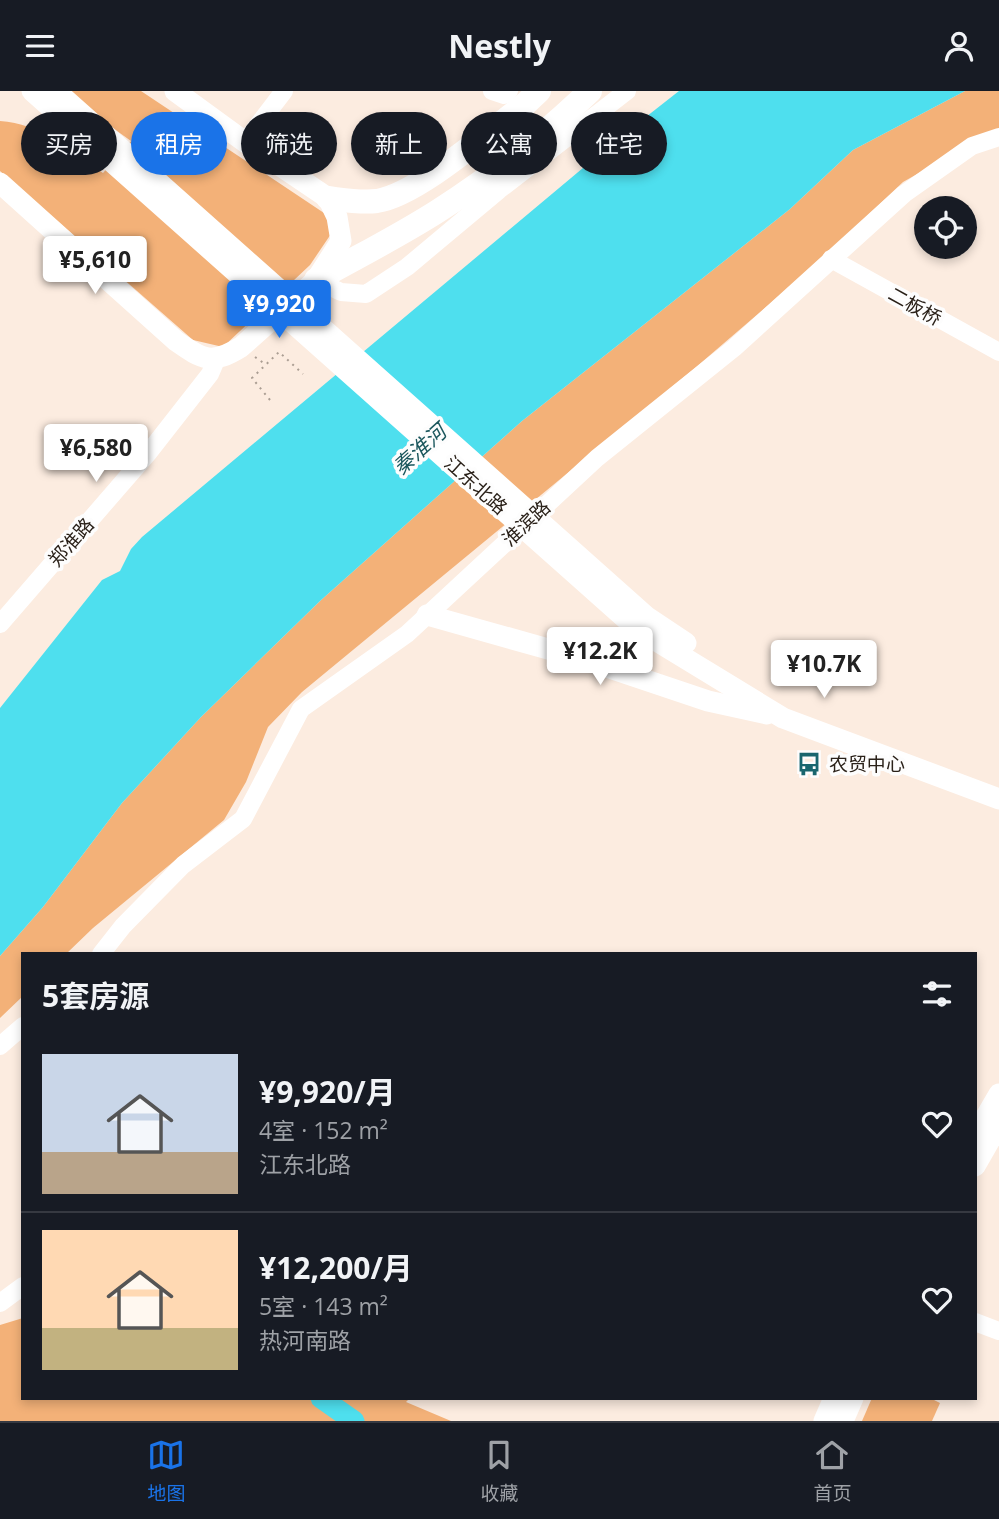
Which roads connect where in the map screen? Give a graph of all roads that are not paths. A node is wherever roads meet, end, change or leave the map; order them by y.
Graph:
1 (32, 91) edge
2 (56, 91) edge
3 (175, 91) edge
4 (284, 91) edge
5 (492, 91) edge
6 (509, 91) edge
7 (539, 91) edge
8 (590, 91) edge
9 (627, 91) edge
10 (268, 112) edge
11 (999, 137) edge
12 (241, 139) edge
13 (118, 155) junction
14 (294, 175) edge
15 (0, 183) edge
16 (328, 198) junction
17 (831, 259) junction
18 (316, 280) junction
19 (999, 352) edge
20 (216, 360) junction
21 (427, 615) junction
22 (642, 623) junction
23 (0, 624) edge
24 (783, 718) junction
25 (999, 787) edge
26 (999, 799) edge
27 (103, 952) edge
28 (21, 1029) edge
29 (0, 1046) edge
30 (999, 1094) edge
31 (999, 1124) edge
32 (977, 1132) edge
33 (977, 1162) edge
34 (21, 1287) edge
35 (0, 1303) edge
36 (977, 1323) edge
37 (999, 1331) edge
38 (833, 1400) edge
39 (852, 1400) edge
40 (824, 1421) edge
41 (843, 1421) edge

1 - 13 main road, 江东北路
2 - 13 main road, 江东北路
3 - 12 main road
4 - 10 street
5 - 6 street
7 - 16 highway
8 - 18 highway
9 - 18 street
11 - 17 street, 淮滨路
13 - 22 main road, 江东北路
14 - 16 main road
15 - 20 main road
16 - 18 main road
17 - 19 street, 二板桥
17 - 21 street, 淮滨路
18 - 20 main road
20 - 23 street, 郑淮路
21 - 24 main road
21 - 27 street, 淮滨路
22 - 24 main road
22 - 25 main road
24 - 26 main road
28 - 29 street
30 - 32 main road
31 - 33 main road
34 - 35 street
36 - 37 street
38 - 40 main road
39 - 41 main road

